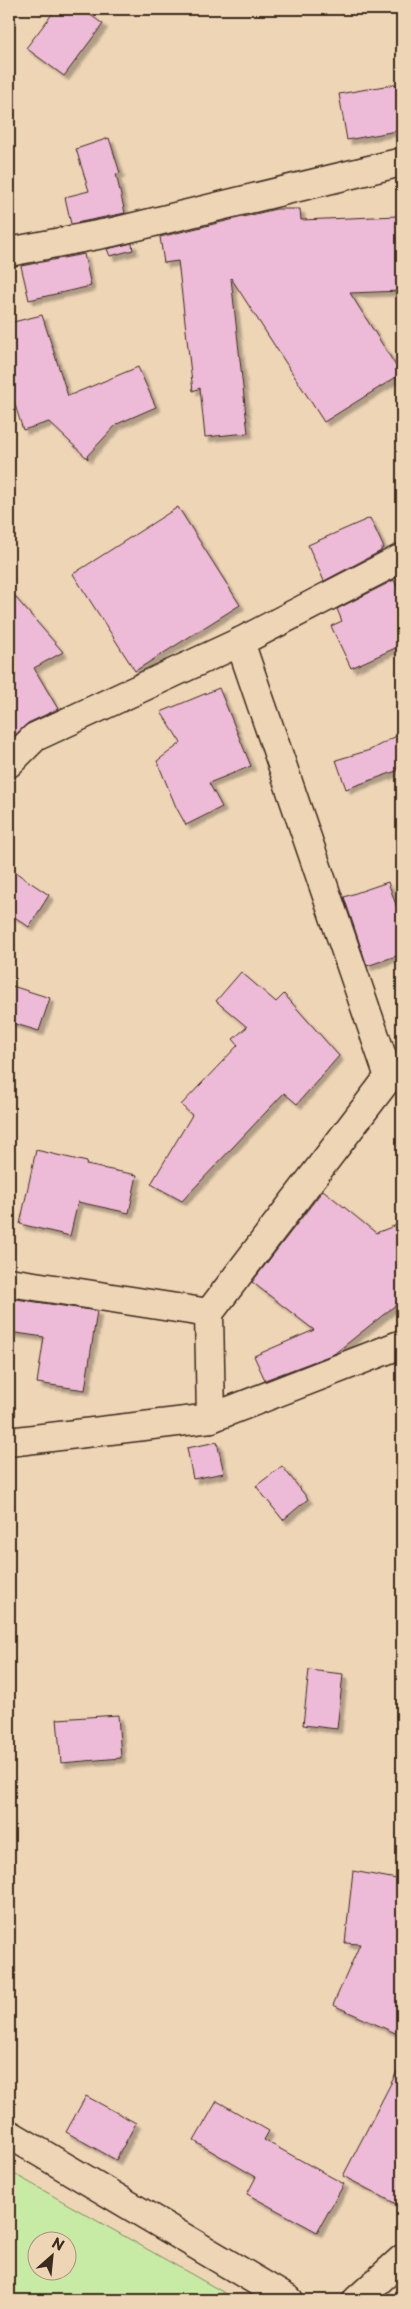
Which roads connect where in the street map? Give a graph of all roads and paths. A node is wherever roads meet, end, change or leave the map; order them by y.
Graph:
1 (402, 162) edge
2 (9, 252) edge
3 (402, 558) edge
4 (240, 642) junction
5 (9, 763) edge
6 (9, 1282) edge
7 (209, 1313) junction
8 (402, 1344) edge
9 (211, 1418) junction
10 (9, 1442) edge
11 (9, 2134) edge
12 (402, 2259) edge
13 (289, 2300) edge
14 (357, 2300) edge

1 - 2 street
3 - 4 street
4 - 5 street
4 - 7 street
6 - 7 street
7 - 9 street
8 - 9 street
9 - 10 street
11 - 13 street
12 - 14 street

